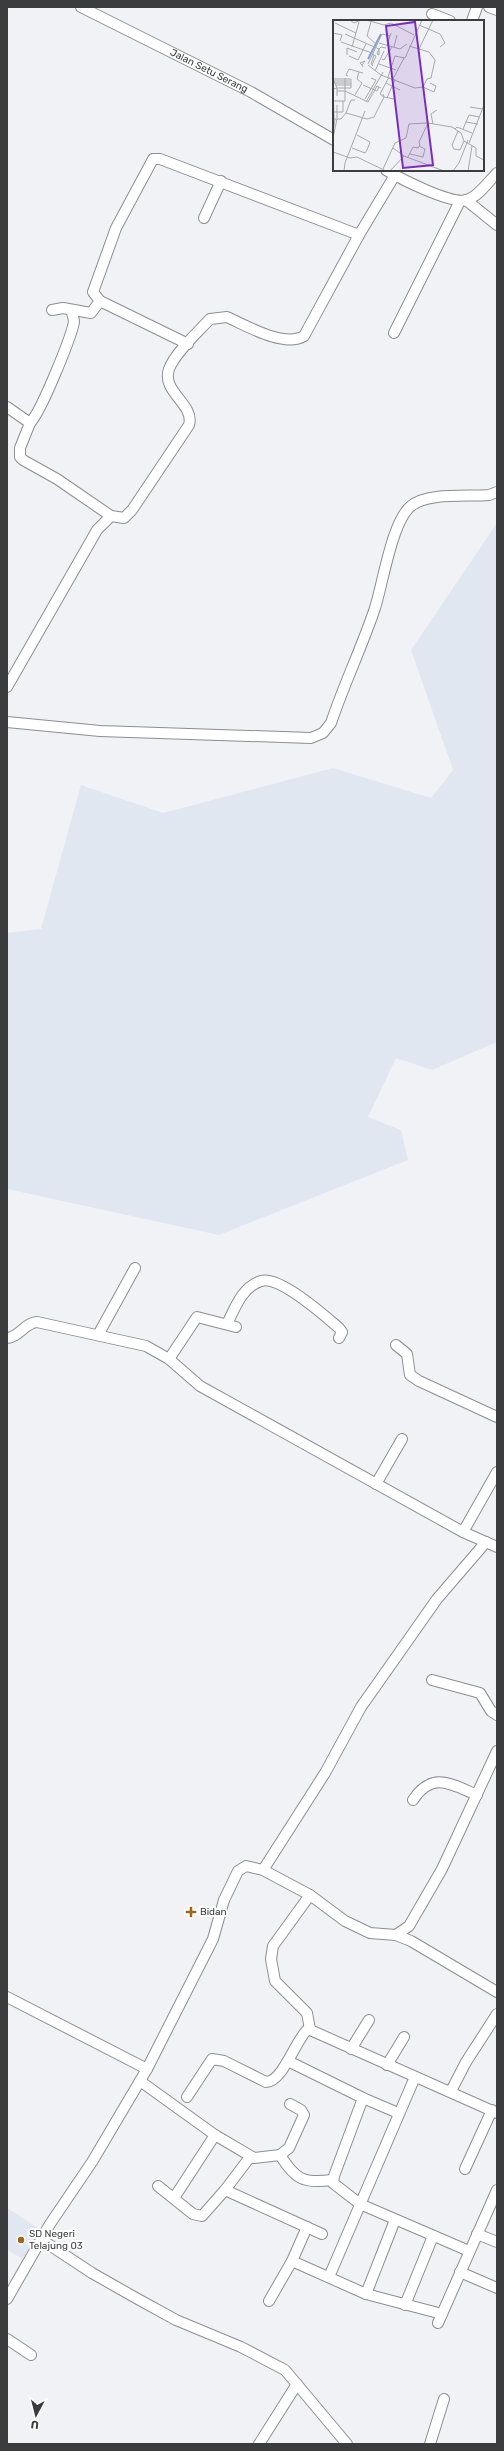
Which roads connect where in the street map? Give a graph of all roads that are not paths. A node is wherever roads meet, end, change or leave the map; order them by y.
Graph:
1 (81, 7) edge
2 (478, 7) edge
3 (489, 7) edge
4 (497, 10) edge
5 (432, 14) edge
6 (447, 20) edge
7 (472, 20) edge
8 (333, 139) edge
9 (391, 173) edge
10 (497, 173) edge
11 (221, 182) junction
12 (463, 200) junction
13 (204, 218) dead end
14 (497, 225) edge
15 (358, 235) junction
16 (100, 301) junction
17 (52, 310) dead end
18 (71, 310) junction
19 (394, 333) dead end
20 (188, 344) junction
21 (7, 408) edge
22 (30, 423) junction
23 (497, 492) edge
24 (111, 516) junction
25 (7, 687) edge
26 (7, 722) edge
27 (135, 1268) dead end
28 (98, 1334) junction
29 (7, 1338) edge
30 (340, 1338) dead end
31 (396, 1345) dead end
32 (169, 1359) junction
33 (497, 1417) edge
34 (402, 1439) dead end
35 (497, 1472) edge
36 (376, 1484) junction
37 (463, 1532) junction
38 (486, 1542) junction
39 (497, 1547) edge
40 (432, 1680) dead end
41 (497, 1715) edge
42 (497, 1751) edge
43 (477, 1795) junction
44 (413, 1800) dead end
45 (263, 1870) junction
46 (310, 1895) junction
47 (396, 1936) junction
48 (497, 1992) edge
49 (7, 1997) edge
50 (497, 2014) edge
51 (369, 2020) dead end
52 (310, 2029) junction
53 (404, 2037) dead end
54 (351, 2049) junction
55 (288, 2061) junction
56 (387, 2066) junction
57 (147, 2069) junction
58 (415, 2077) junction
59 (140, 2081) junction
60 (451, 2091) junction
61 (187, 2097) dead end
62 (363, 2098) junction
63 (290, 2104) dead end
64 (495, 2111) edge
65 (398, 2113) junction
66 (215, 2135) junction
67 (280, 2155) junction
68 (250, 2157) junction
69 (465, 2169) dead end
70 (332, 2180) junction
71 (158, 2186) dead end
72 (225, 2190) junction
73 (496, 2194) edge
74 (174, 2198) junction
75 (360, 2204) junction
76 (395, 2220) junction
77 (307, 2227) junction
78 (322, 2234) dead end
79 (477, 2234) junction
80 (433, 2236) junction
81 (42, 2240) junction
82 (497, 2242) edge
83 (469, 2251) junction
84 (292, 2261) junction
85 (460, 2272) junction
86 (329, 2277) junction
87 (497, 2288) edge
88 (366, 2294) junction
89 (7, 2299) edge
90 (269, 2301) dead end
91 (405, 2305) junction
92 (442, 2314) junction
93 (438, 2324) dead end
94 (7, 2339) edge
95 (31, 2355) dead end
96 (297, 2384) junction
97 (444, 2399) dead end
98 (259, 2444) edge
99 (347, 2444) edge
100 (430, 2444) edge

1 - 8 street, Jalan Setu Serang
2 - 7 street
3 - 4 street
5 - 6 street
9 - 12 street
9 - 15 street
10 - 12 street
11 - 13 street
11 - 15 street
11 - 16 street
12 - 14 street
12 - 19 street
15 - 20 street
16 - 18 street
16 - 20 street
17 - 18 street
18 - 22 street
20 - 24 street
21 - 22 street
22 - 24 street
23 - 26 street
24 - 25 street
27 - 28 street
28 - 29 street
28 - 32 street
30 - 32 street
31 - 33 street
32 - 36 street
34 - 36 street
35 - 37 street
36 - 37 street
37 - 38 street
38 - 39 street
38 - 45 street
40 - 41 street
42 - 43 street
43 - 44 street
43 - 47 street
45 - 46 street
45 - 57 street
46 - 47 street
46 - 52 street
47 - 48 street
49 - 57 street
50 - 60 street
51 - 54 street
52 - 54 street
52 - 55 street
53 - 56 street
54 - 56 street
55 - 61 street
55 - 62 street
56 - 58 street
57 - 59 street
58 - 60 street
58 - 65 street
59 - 66 street
59 - 81 street
60 - 64 street
62 - 65 street
62 - 70 street
63 - 67 street
64 - 69 street
65 - 75 street
66 - 68 street
66 - 74 street
67 - 68 street
67 - 70 street
68 - 72 street
70 - 75 street
71 - 74 street
72 - 74 street
72 - 77 street
73 - 79 street
75 - 76 street
75 - 86 street
76 - 80 street
76 - 88 street
77 - 78 street
77 - 84 street
79 - 82 street
79 - 83 street
80 - 83 street
80 - 91 street
81 - 89 street
81 - 96 street
83 - 85 street
84 - 86 street
84 - 90 street
85 - 87 street
85 - 92 street
86 - 88 street
88 - 91 street
91 - 92 street
92 - 93 street
94 - 95 street
96 - 98 street
96 - 99 street
97 - 100 street

